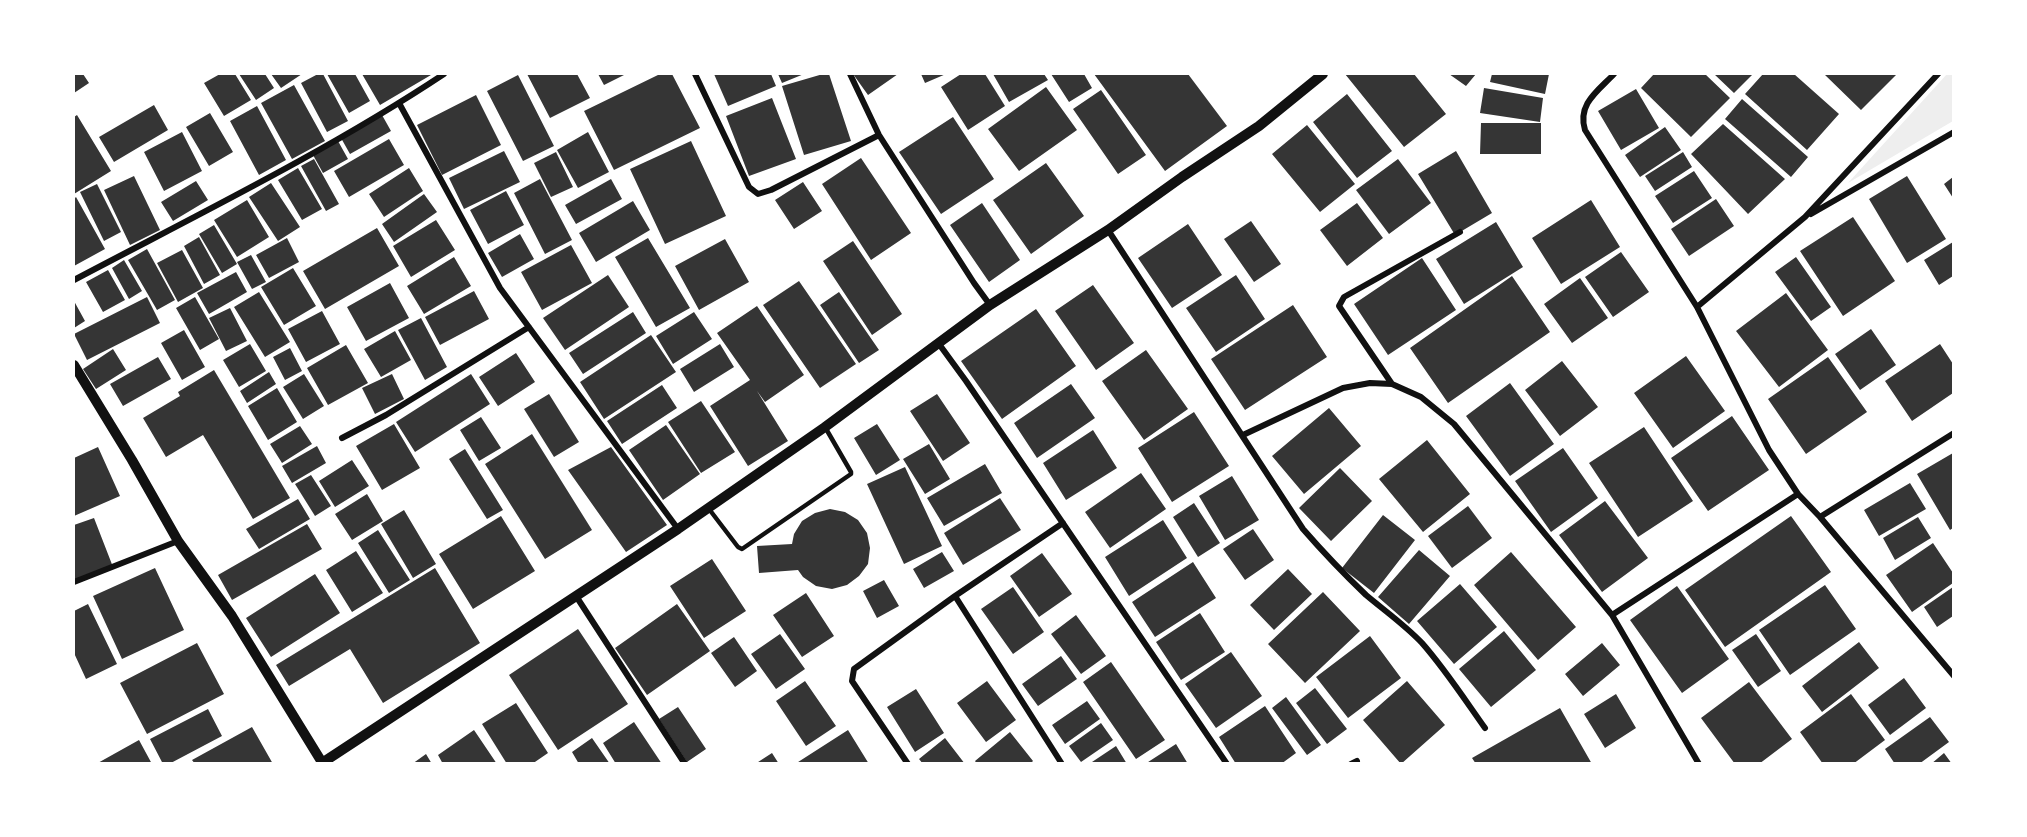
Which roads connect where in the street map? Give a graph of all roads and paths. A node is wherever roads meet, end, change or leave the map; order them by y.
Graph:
1 (444, 74) edge
2 (695, 74) edge
3 (850, 74) edge
4 (1323, 74) edge
5 (1614, 74) edge
6 (1938, 74) edge
7 (399, 103) junction
8 (1953, 132) edge
9 (879, 135) junction
10 (1805, 217) junction
11 (1108, 230) junction
12 (1460, 232) dead end
13 (74, 280) edge
14 (990, 305) junction
15 (1697, 307) junction
16 (530, 327) junction
17 (939, 344) junction
18 (74, 365) edge
19 (1392, 384) junction
20 (825, 427) junction
21 (1953, 433) edge
22 (1243, 435) junction
23 (342, 438) dead end
24 (1798, 494) junction
25 (707, 507) junction
26 (1820, 517) junction
27 (1063, 523) junction
28 (678, 529) junction
29 (178, 541) junction
30 (74, 582) edge
31 (576, 596) junction
32 (955, 596) junction
33 (1612, 615) junction
34 (1953, 676) edge
35 (1485, 728) dead end
36 (322, 763) edge
37 (685, 764) edge
38 (908, 764) edge
39 (1062, 764) edge
40 (1227, 764) edge
41 (1699, 764) edge

1 - 7 street
2 - 9 street
3 - 9 street
4 - 11 street
5 - 15 street
6 - 10 street
7 - 13 street
7 - 16 street
8 - 10 street
9 - 14 street
10 - 15 street
11 - 14 street
11 - 22 street
12 - 19 street
14 - 17 street
15 - 24 street
16 - 23 street
16 - 28 street
17 - 20 street
17 - 27 street
18 - 29 street
19 - 22 street
19 - 33 street
20 - 25 street
20 - 25 lane
21 - 26 street
22 - 35 street
24 - 26 street
24 - 33 street
25 - 28 street
26 - 34 street
27 - 32 street
27 - 40 street
28 - 31 street
29 - 30 street
29 - 36 street
31 - 36 street
31 - 37 street
32 - 38 street
32 - 39 street
33 - 41 street

